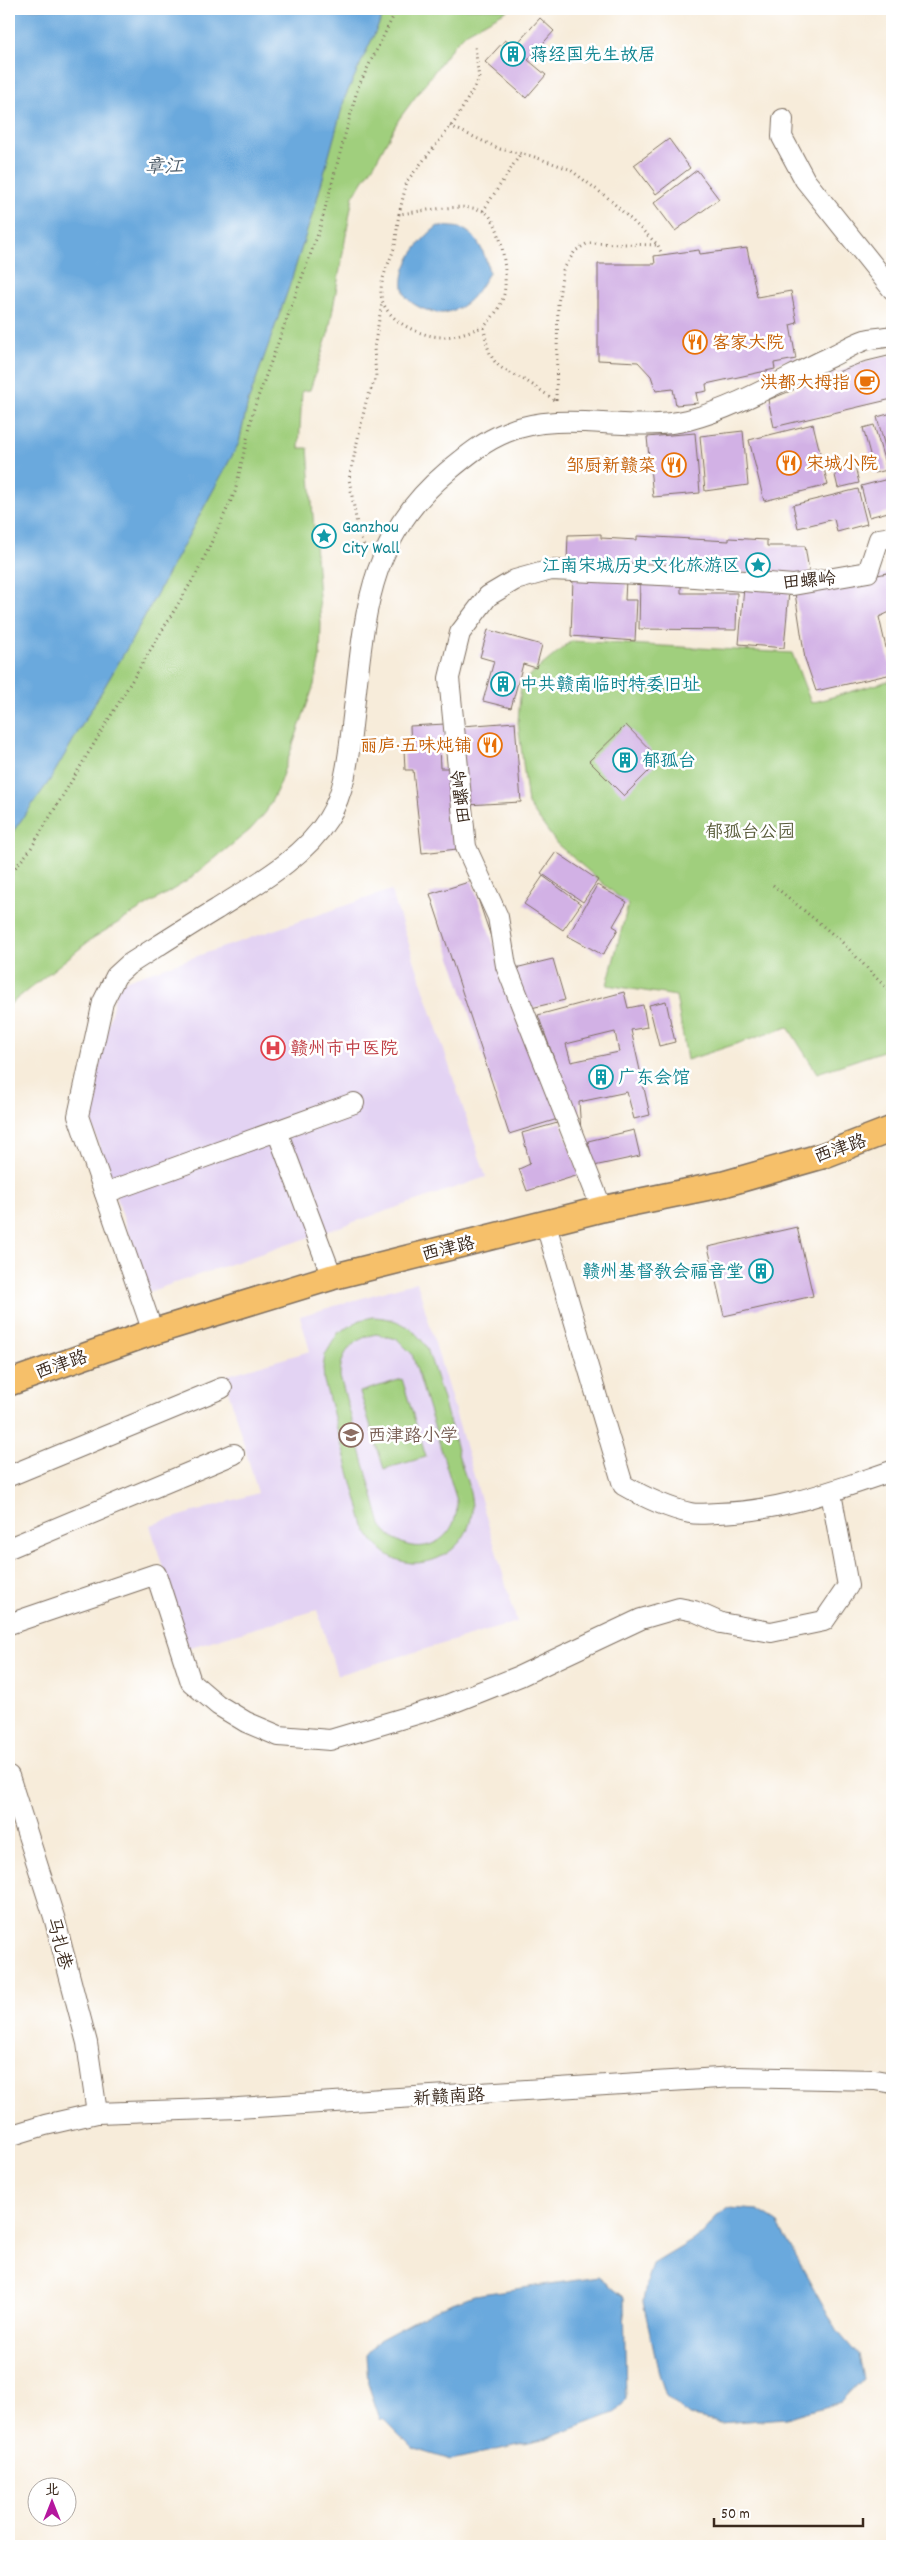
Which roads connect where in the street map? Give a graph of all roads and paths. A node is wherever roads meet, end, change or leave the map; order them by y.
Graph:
1 (397, 9) edge
2 (475, 46) dead end
3 (783, 119) dead end
4 (450, 126) junction
5 (521, 154) junction
6 (483, 211) junction
7 (398, 214) junction
8 (658, 245) junction
9 (662, 255) dead end
10 (892, 289) edge
11 (382, 303) junction
12 (484, 326) junction
13 (892, 336) edge
14 (556, 401) junction
15 (556, 423) junction
16 (892, 537) edge
17 (375, 578) junction
18 (9, 875) edge
19 (773, 885) dead end
20 (892, 994) edge
21 (354, 1102) dead end
22 (892, 1129) edge
23 (277, 1131) junction
24 (105, 1193) junction
25 (602, 1210) junction
26 (546, 1225) junction
27 (332, 1277) junction
28 (153, 1332) junction
29 (9, 1382) edge
30 (222, 1388) dead end
31 (234, 1454) dead end
32 (892, 1470) edge
33 (9, 1476) edge
34 (831, 1493) junction
35 (9, 1548) edge
36 (9, 1624) edge
37 (9, 1776) edge
38 (892, 2083) edge
39 (97, 2114) junction
40 (9, 2136) edge

1 - 18 path
2 - 4 path
3 - 10 street
4 - 5 path
4 - 7 path
5 - 6 path
5 - 8 path
6 - 7 path
6 - 12 path
7 - 11 path
8 - 9 path
8 - 14 path
11 - 12 path
11 - 17 path
12 - 14 path
13 - 15 street
14 - 15 path
15 - 17 street
16 - 25 street, 田螺岭
17 - 24 street
19 - 20 path
21 - 23 street
22 - 25 main road, 西津路
23 - 24 street
23 - 27 street
24 - 28 street
25 - 26 main road, 西津路
26 - 27 main road, 西津路
26 - 34 street
27 - 28 main road, 西津路
28 - 29 main road, 西津路
30 - 33 street
31 - 35 street
32 - 34 street
34 - 36 street
37 - 39 street, 马扎巷
38 - 39 street, 新赣南路
39 - 40 street, 新赣南路

